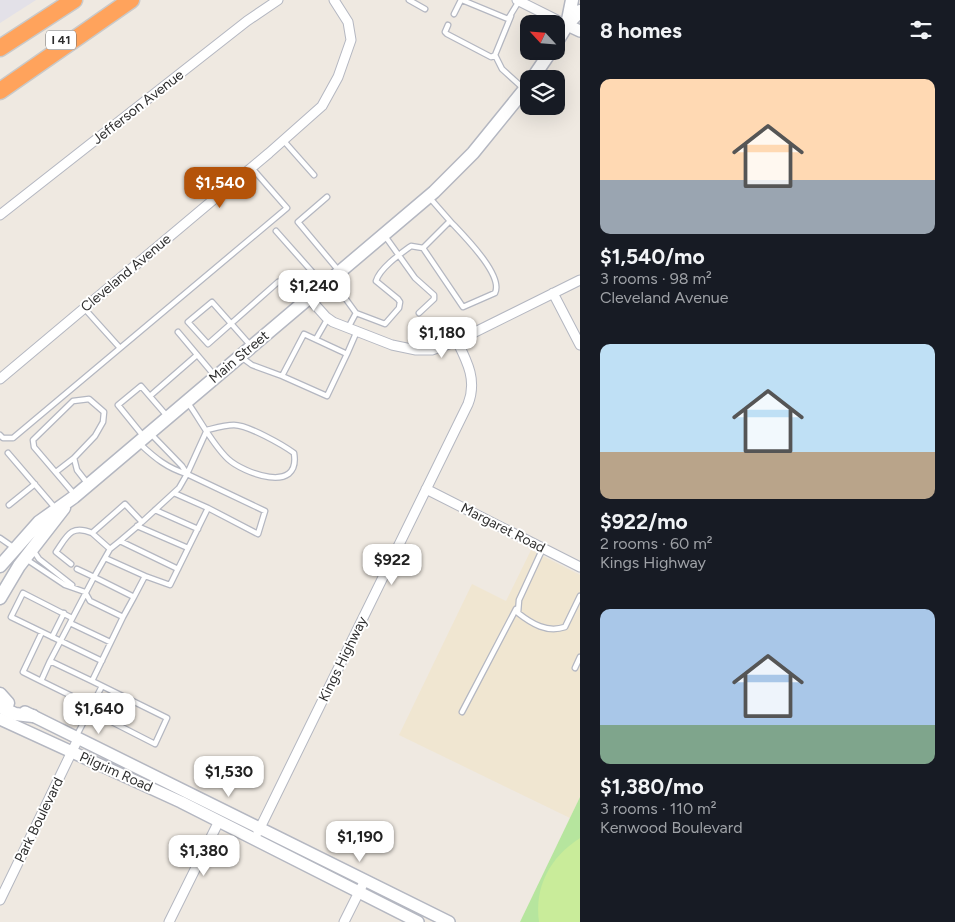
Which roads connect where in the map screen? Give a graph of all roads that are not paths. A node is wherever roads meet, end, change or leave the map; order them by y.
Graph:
1 (74, 0) edge
2 (122, 0) edge
3 (131, 0) edge
4 (278, 0) edge
5 (334, 0) edge
6 (409, 0) edge
7 (462, 0) edge
8 (572, 0) edge
9 (522, 1) edge
10 (425, 9) dead end
11 (580, 11) edge
12 (454, 14) dead end
13 (509, 17) junction
14 (448, 25) dead end
15 (567, 25) junction
16 (565, 28) edge
17 (580, 31) edge
18 (0, 48) edge
19 (493, 56) junction
20 (0, 79) edge
21 (520, 82) edge
22 (0, 92) edge
23 (520, 94) edge
24 (283, 140) junction
25 (252, 167) junction
26 (314, 175) dead end
27 (428, 196) junction
28 (327, 197) dead end
29 (0, 215) edge
30 (450, 221) junction
31 (276, 231) dead end
32 (384, 235) junction
33 (423, 248) junction
34 (398, 255) junction
35 (332, 279) junction
36 (580, 280) edge
37 (278, 282) dead end
38 (554, 293) junction
39 (309, 298) junction
40 (84, 308) junction
41 (356, 313) junction
42 (419, 313) dead end
43 (328, 318) junction
44 (232, 324) junction
45 (348, 328) junction
46 (357, 331) junction
47 (178, 332) dead end
48 (316, 339) junction
49 (457, 341) junction
50 (580, 345) edge
51 (251, 347) junction
52 (120, 348) junction
53 (347, 354) junction
54 (197, 355) junction
55 (240, 356) junction
56 (282, 376) junction
57 (216, 377) junction
58 (0, 379) edge
59 (150, 396) junction
60 (187, 402) junction
61 (169, 417) junction
62 (207, 430) junction
63 (0, 435) edge
64 (144, 438) junction
65 (8, 453) dead end
66 (74, 458) junction
67 (56, 472) junction
68 (187, 474) junction
69 (35, 484) junction
70 (89, 485) junction
71 (426, 489) junction
72 (174, 492) junction
73 (74, 497) junction
74 (8, 505) dead end
75 (208, 508) junction
76 (155, 510) junction
77 (58, 511) junction
78 (142, 522) junction
79 (138, 526) junction
80 (198, 529) junction
81 (92, 533) junction
82 (0, 538) edge
83 (120, 541) junction
84 (14, 548) junction
85 (188, 548) junction
86 (543, 548) junction
87 (110, 549) junction
88 (28, 554) junction
89 (105, 558) junction
90 (71, 564) dead end
91 (0, 566) edge
92 (580, 567) edge
93 (77, 569) dead end
94 (178, 569) junction
95 (145, 576) junction
96 (94, 577) junction
97 (75, 588) junction
98 (85, 592) junction
99 (580, 596) edge
100 (0, 598) edge
101 (134, 598) junction
102 (516, 609) junction
103 (64, 613) junction
104 (123, 617) junction
105 (72, 618) junction
106 (70, 623) junction
107 (42, 632) junction
108 (52, 637) junction
109 (60, 641) junction
110 (110, 642) junction
111 (580, 657) edge
112 (50, 661) junction
113 (102, 661) junction
114 (575, 668) dead end
115 (92, 680) junction
116 (41, 681) junction
117 (102, 686) junction
118 (121, 695) junction
119 (2, 701) edge
120 (92, 706) junction
121 (462, 712) dead end
122 (33, 716) joint
123 (0, 720) edge
124 (77, 739) junction
125 (72, 752) junction
126 (187, 791) junction
127 (181, 802) junction
128 (219, 821) junction
129 (260, 828) junction
130 (255, 839) junction
131 (365, 880) junction
132 (359, 892) junction
133 (0, 900) edge
134 (169, 922) edge
135 (344, 922) edge
136 (418, 922) edge
137 (449, 922) edge

1 - 18 highway, I 41
2 - 20 highway, I 41
3 - 22 highway
4 - 29 street, Jefferson Avenue
5 - 24 street, Cleveland Avenue
6 - 10 lane
7 - 12 lane
7 - 13 lane
8 - 15 main road
9 - 13 lane
9 - 15 street
11 - 15 main road
13 - 19 lane
14 - 19 lane
15 - 16 main road
15 - 17 street
19 - 21 lane
23 - 27 main road, Main Street
24 - 25 street, Cleveland Avenue
24 - 26 lane
25 - 40 street, Cleveland Avenue
25 - 52 lane
27 - 30 lane
27 - 32 main road, Main Street
28 - 35 lane
30 - 33 lane
30 - 33 lane
31 - 35 lane
32 - 34 lane
32 - 35 main road, Main Street
33 - 34 lane
34 - 41 lane
34 - 42 lane
35 - 39 main road, Main Street
35 - 41 lane
36 - 38 street
37 - 44 lane
38 - 49 street
38 - 50 street
39 - 43 street
39 - 51 main road, Main Street
40 - 52 lane
40 - 58 street, Cleveland Avenue
41 - 45 lane
43 - 45 street
43 - 48 lane
44 - 44 lane
44 - 51 lane
45 - 46 street
46 - 49 street
46 - 53 lane
47 - 54 lane
48 - 53 lane
48 - 56 lane
49 - 71 street, Kings Highway
51 - 55 main road, Main Street
52 - 63 lane
53 - 56 lane
54 - 57 lane
54 - 59 lane
55 - 56 lane
55 - 57 main road, Main Street
57 - 60 main road, Main Street
59 - 61 lane
59 - 64 lane
60 - 61 main road, Main Street
60 - 62 lane
61 - 64 main road, Main Street
62 - 62 lane
62 - 68 lane
64 - 68 lane
64 - 68 lane
64 - 70 main road, Main Street
65 - 69 lane
66 - 67 lane
66 - 67 lane
66 - 70 lane
67 - 73 lane
68 - 72 lane
68 - 75 lane
69 - 74 lane
69 - 77 lane
70 - 73 main road, Main Street
71 - 86 street, Margaret Road
71 - 129 street, Kings Highway
72 - 75 lane
72 - 76 lane
73 - 77 main road, Main Street
75 - 80 lane
76 - 78 lane
76 - 80 lane
77 - 84 main road, Main Street
77 - 88 main road, Main Street
78 - 79 lane
78 - 81 lane
79 - 83 lane
79 - 85 lane
80 - 85 lane
81 - 87 lane
81 - 90 lane
82 - 84 lane
83 - 87 lane
83 - 94 lane
84 - 88 main road
84 - 91 main road, Main Street
85 - 94 lane
86 - 92 street, Margaret Road
86 - 102 lane
87 - 89 lane
88 - 97 lane
88 - 97 lane
88 - 100 main road, Main Street
89 - 95 lane
89 - 96 lane
93 - 96 lane
94 - 95 lane
95 - 101 lane
96 - 98 lane
96 - 101 lane
97 - 98 lane
98 - 104 lane
98 - 105 lane
99 - 102 lane
101 - 104 lane
102 - 121 lane
103 - 105 lane
103 - 107 lane
103 - 108 lane
104 - 110 lane
105 - 106 lane
106 - 109 lane
106 - 110 lane
107 - 108 lane
107 - 116 lane
108 - 109 lane
109 - 112 lane
109 - 113 lane
110 - 113 lane
111 - 114 lane
112 - 115 lane
112 - 116 lane
113 - 115 lane
115 - 117 lane
116 - 120 lane
117 - 118 lane
117 - 120 lane
118 - 118 lane
119 - 122 main road
120 - 124 lane
122 - 124 street, Pilgrim Road
123 - 125 street, Pilgrim Road
124 - 125 street, Park Boulevard
124 - 126 street, Pilgrim Road
125 - 127 street, Pilgrim Road
125 - 133 street, Park Boulevard
126 - 127 street
126 - 129 street, Pilgrim Road
127 - 128 street, Pilgrim Road
128 - 130 street, Pilgrim Road
128 - 134 street
129 - 130 street, Kings Highway
129 - 131 street, Pilgrim Road
130 - 132 street, Pilgrim Road
131 - 132 street
131 - 137 street, Pilgrim Road
132 - 135 street
132 - 136 street, Pilgrim Road

